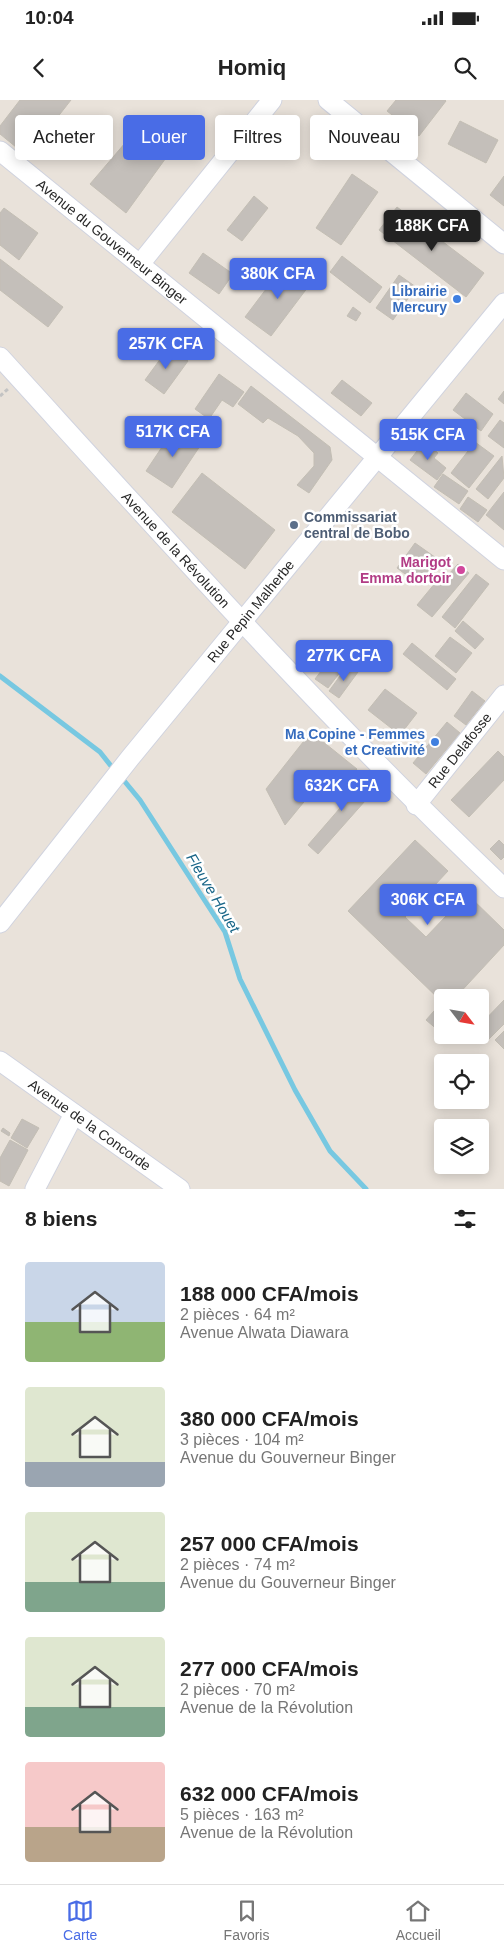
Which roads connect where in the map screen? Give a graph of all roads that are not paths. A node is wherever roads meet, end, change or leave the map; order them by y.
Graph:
1 (272, 100) edge
2 (328, 100) edge
3 (0, 151) edge
4 (504, 244) edge
5 (140, 264) junction
6 (504, 303) edge
7 (0, 357) edge
8 (378, 458) junction
9 (504, 560) edge
10 (242, 622) junction
11 (504, 696) edge
12 (416, 804) junction
13 (504, 888) edge
14 (0, 923) edge
15 (0, 1061) edge
16 (74, 1114) junction
17 (35, 1189) edge
18 (180, 1189) edge

1 - 5 street
2 - 4 street
3 - 5 street, Avenue du Gouverneur Binger
5 - 8 street, Avenue du Gouverneur Binger
6 - 8 street, Rue Pepin Malherbe
7 - 10 street, Avenue de la Révolution
8 - 9 street, Avenue du Gouverneur Binger
8 - 10 street, Rue Pepin Malherbe
10 - 12 street, Avenue de la Révolution
10 - 14 street, Rue Pepin Malherbe
11 - 12 street, Rue Delafosse
12 - 13 street, Avenue de la Révolution
15 - 16 street, Avenue de la Concorde
16 - 17 street
16 - 18 street, Avenue de la Concorde

